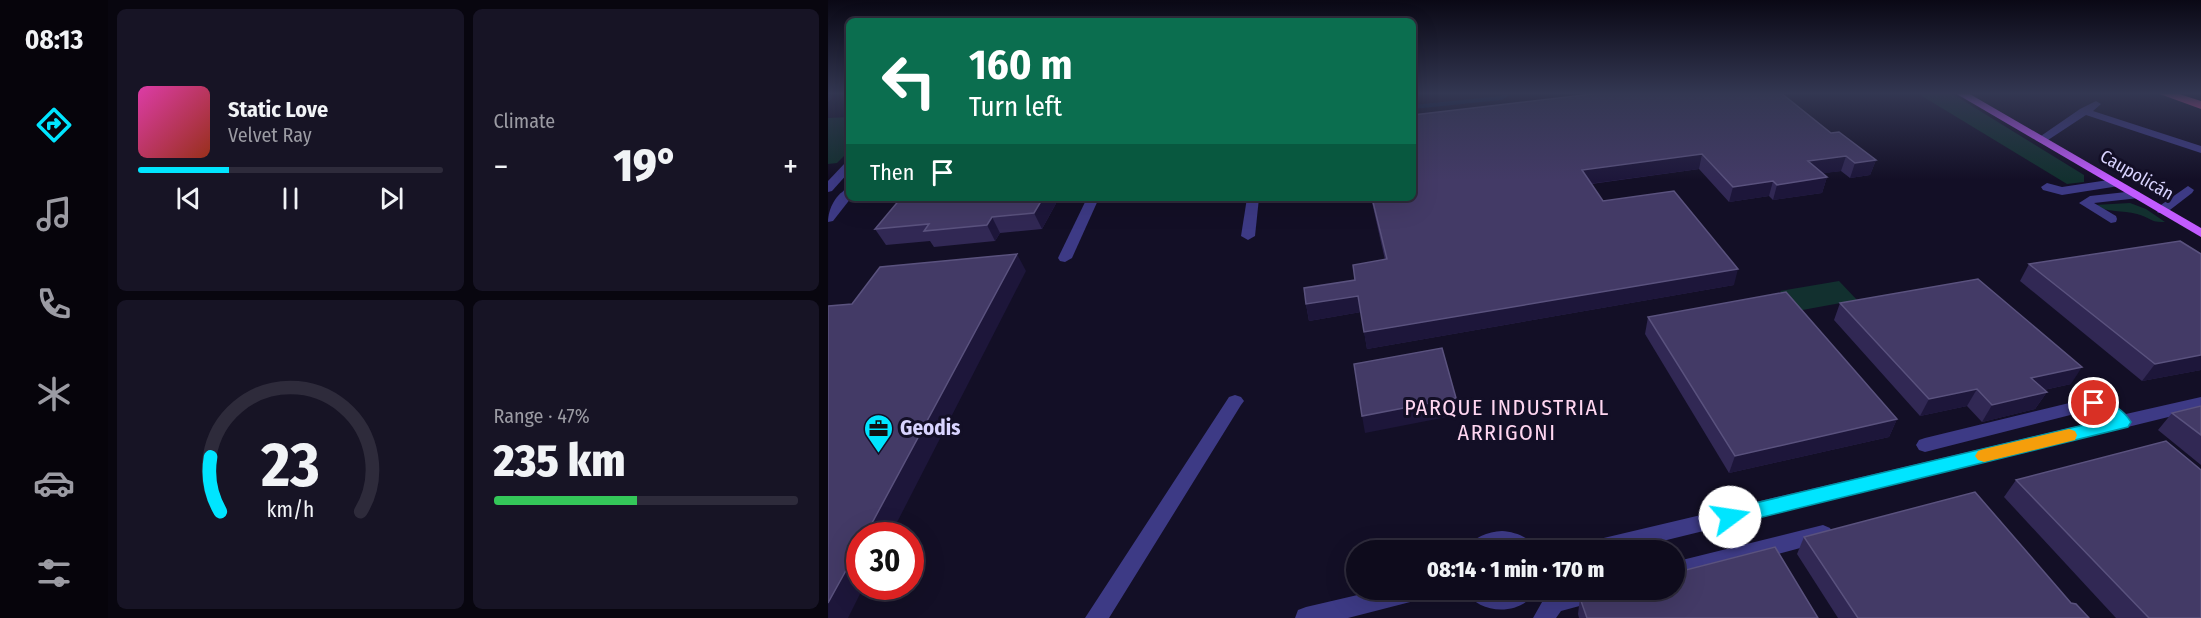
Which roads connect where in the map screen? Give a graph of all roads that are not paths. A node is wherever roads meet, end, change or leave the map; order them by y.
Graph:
1 (2010, 122) edge
2 (2068, 122) edge
3 (2117, 122) edge
4 (2041, 140) junction
5 (2201, 150) edge
6 (846, 168) edge
7 (2115, 183) junction
8 (2047, 187) dead end
9 (828, 188) edge
10 (2188, 190) dead end
11 (2135, 195) junction
12 (846, 196) edge
13 (1092, 201) edge
14 (1253, 201) edge
15 (2162, 210) junction
16 (828, 218) edge
17 (2111, 219) dead end
18 (2201, 233) edge
19 (1248, 236) dead end
20 (1065, 258) dead end
21 (1235, 401) dead end
22 (2201, 403) edge
23 (2122, 422) junction
24 (1925, 445) dead end
25 (1843, 529) edge
26 (1632, 540) edge
27 (1685, 569) edge
28 (1378, 600) edge
29 (1562, 600) edge
30 (1096, 618) edge
31 (1306, 618) edge
32 (1544, 618) edge

1 - 4 main road, Caupolicán
2 - 4 street
3 - 5 street
4 - 7 main road, Caupolicán
6 - 9 street
7 - 8 street
7 - 11 main road, Caupolicán
10 - 15 street
11 - 15 main road, Caupolicán
11 - 17 street
12 - 16 street
13 - 20 street
14 - 19 street
15 - 18 main road, Caupolicán
21 - 30 street
22 - 23 street
23 - 24 street
23 - 26 street
25 - 27 street
28 - 31 street
29 - 32 street

